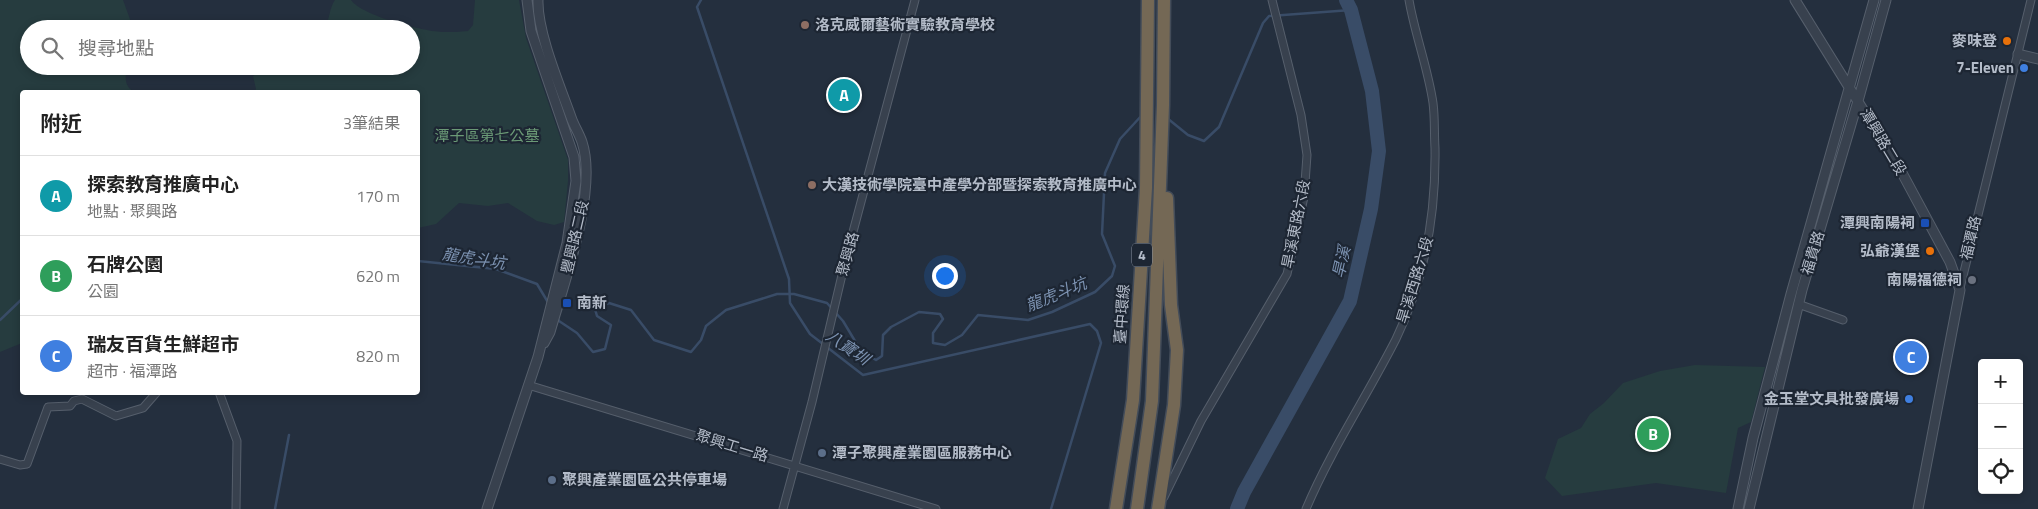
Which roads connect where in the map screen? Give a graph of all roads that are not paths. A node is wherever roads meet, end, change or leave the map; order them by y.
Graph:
1 (527, 0) edge
2 (538, 0) edge
3 (915, 0) edge
4 (1148, 0) edge
5 (1164, 0) edge
6 (1272, 0) edge
7 (1409, 0) edge
8 (1795, 0) edge
9 (1874, 0) edge
10 (1886, 0) edge
11 (2031, 0) edge
12 (2018, 54) junction
13 (2038, 59) edge
14 (1849, 88) junction
15 (1858, 101) junction
16 (1163, 105) junction
17 (1960, 290) junction
18 (1798, 304) junction
19 (553, 310) junction
20 (1842, 320) dead end
21 (528, 385) junction
22 (154, 395) edge
23 (220, 395) edge
24 (0, 459) edge
25 (796, 465) junction
26 (236, 509) edge
27 (486, 509) edge
28 (783, 509) edge
29 (936, 509) edge
30 (1116, 509) edge
31 (1136, 509) edge
32 (1159, 509) edge
33 (1306, 509) edge
34 (1738, 509) edge
35 (1749, 509) edge
36 (1918, 509) edge

1 - 19 street, 豐興路二段
2 - 19 street, 豐興路二段
3 - 25 street, 聚興路
4 - 30 highway, 臺中環線 / 4
5 - 16 highway, 4
6 - 32 street, 旱溪東路六段
7 - 33 street, 旱溪西路六段
8 - 14 street, 潭興路二段
9 - 14 street, 福貴路
10 - 15 street, 福貴路
11 - 12 street, 福潭路
12 - 13 street
12 - 17 street, 福潭路
14 - 15 street, 潭興路二段
14 - 34 street, 福貴路
15 - 17 street, 潭興路二段
15 - 18 street, 福貴路
16 - 31 highway, 4
16 - 32 highway
17 - 36 street, 福潭路
18 - 20 street
18 - 35 street, 福貴路
19 - 21 street, 豐興路二段
21 - 25 street, 聚興工一路
21 - 27 street, 豐興路二段
22 - 24 street
23 - 26 street
25 - 28 street, 聚興路
25 - 29 street, 聚興工一路

